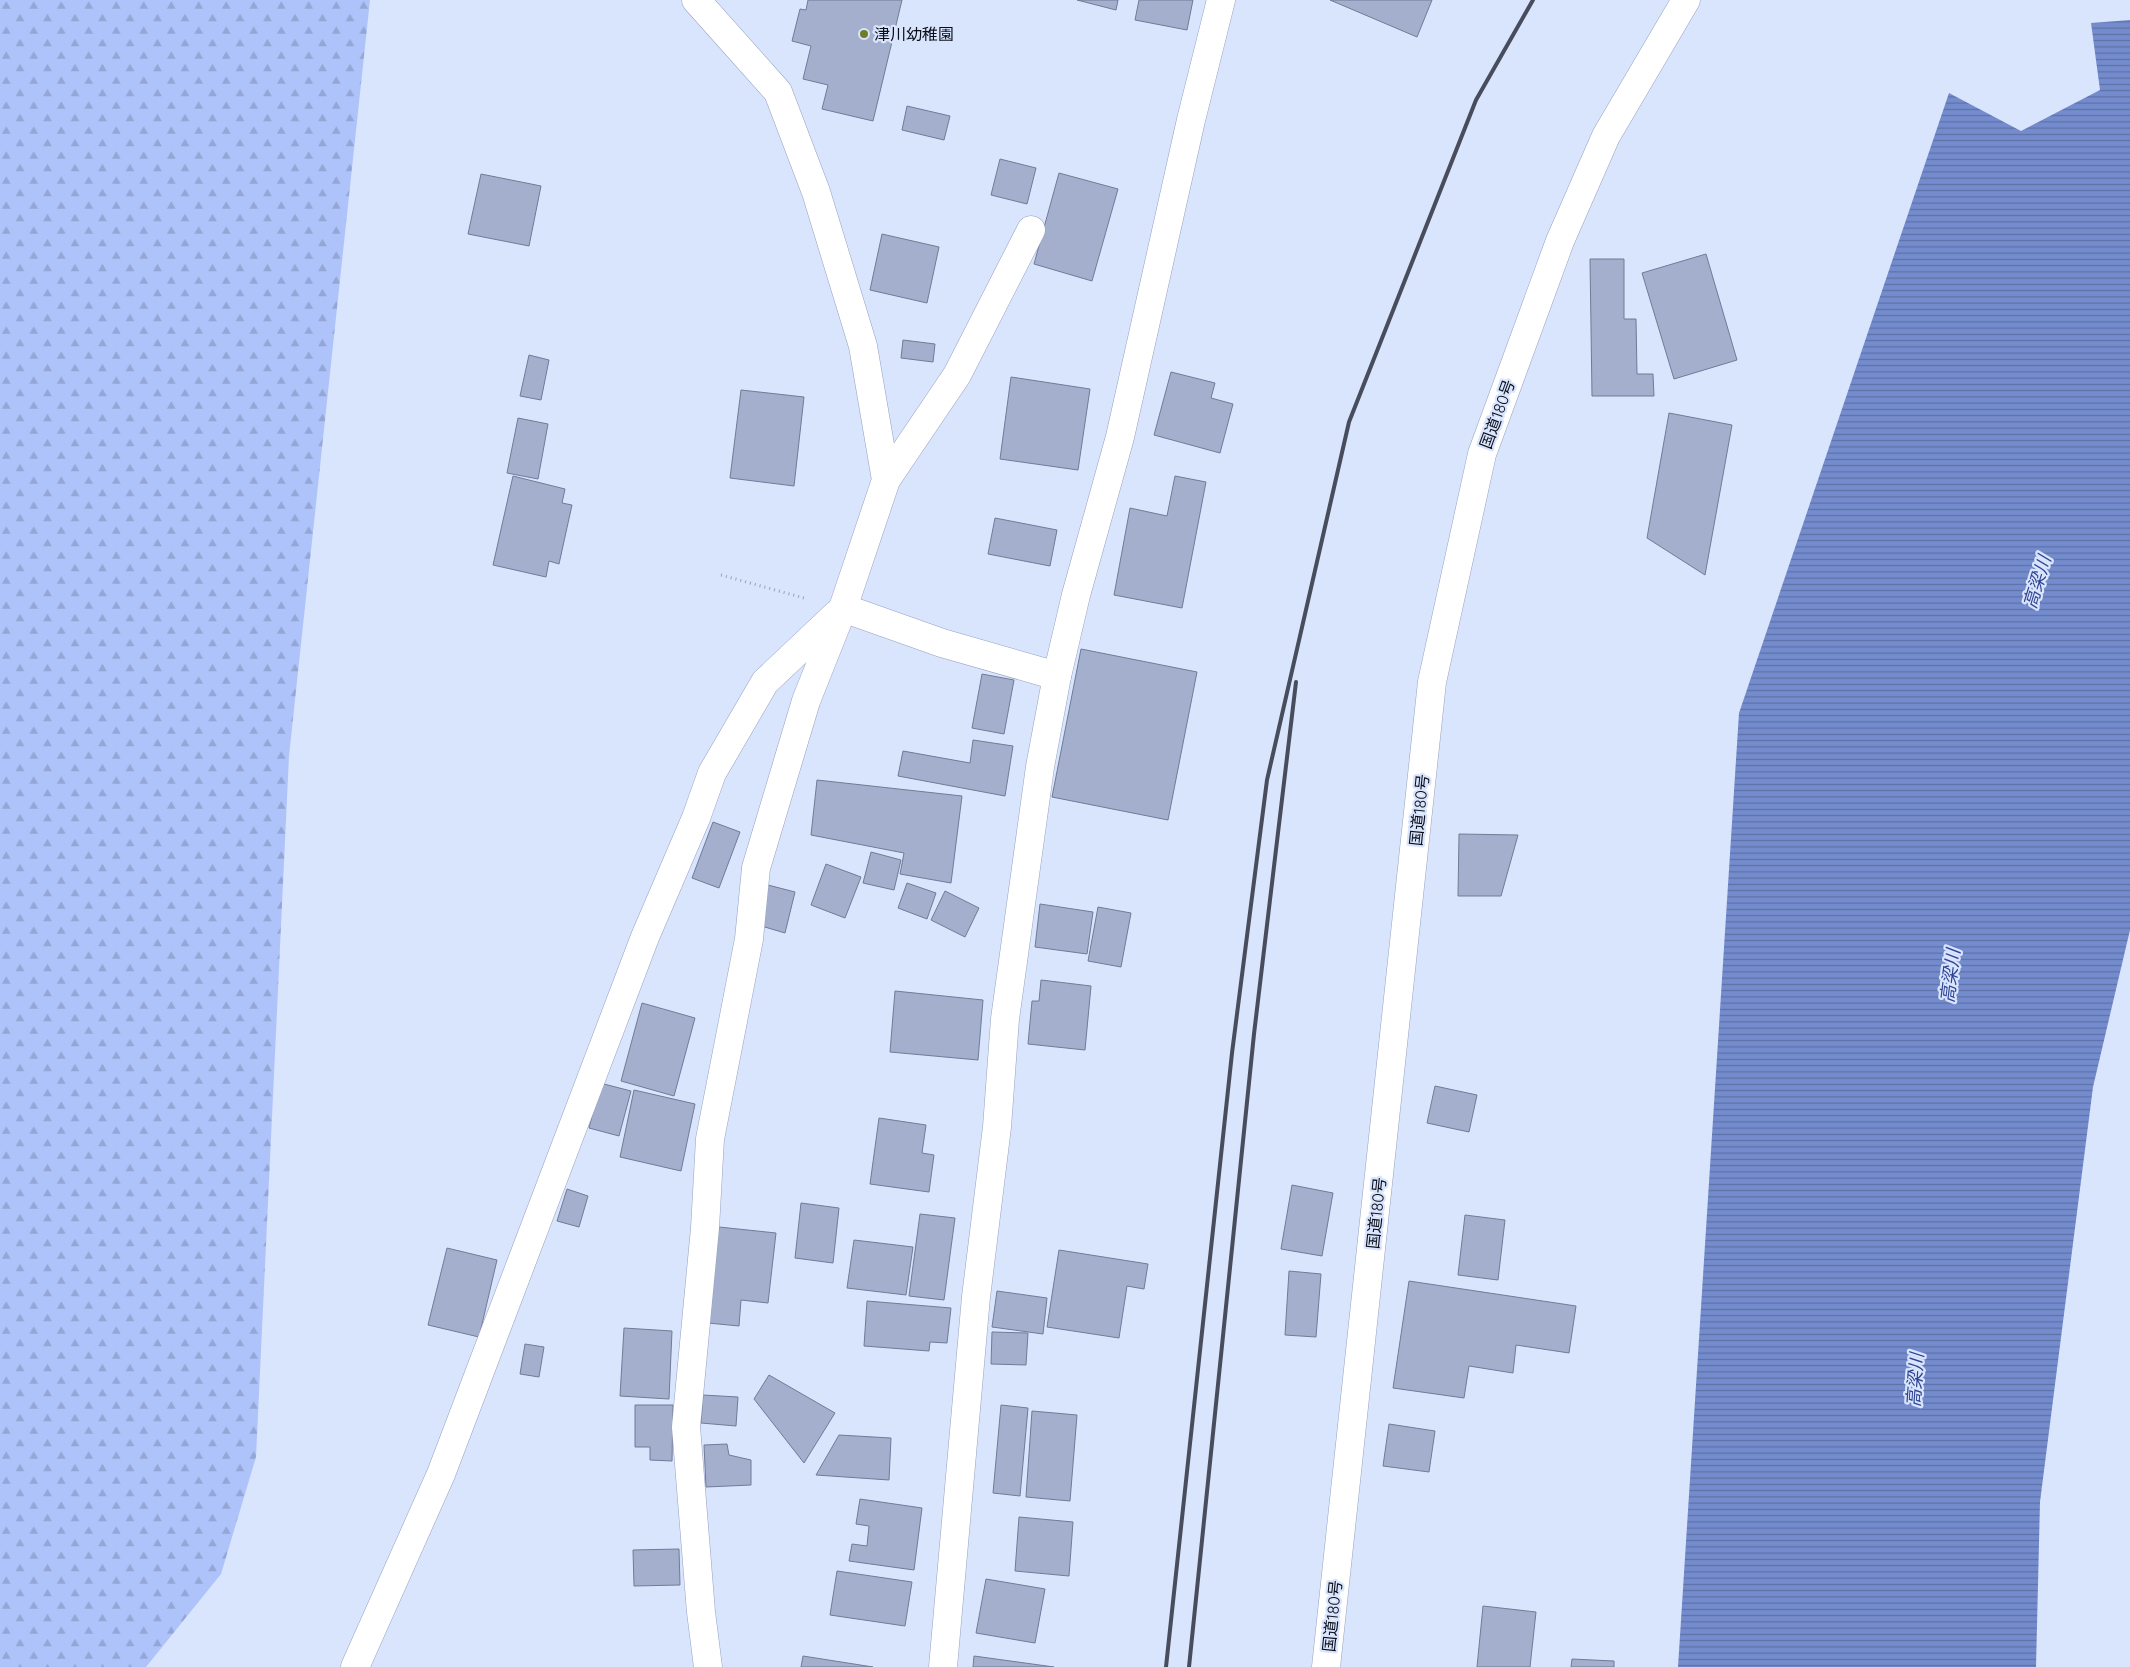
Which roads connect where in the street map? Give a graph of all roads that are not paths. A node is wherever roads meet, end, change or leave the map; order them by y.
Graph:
1 (696, 0) edge
2 (1221, 0) edge
3 (1686, 0) edge
4 (1031, 230) dead end
5 (886, 480) junction
6 (843, 608) junction
7 (1057, 676) junction
8 (355, 1667) edge
9 (708, 1667) edge
10 (943, 1667) edge
11 (1326, 1667) edge

1 - 5 main road
2 - 7 main road
3 - 11 main road, 国道180号
4 - 5 main road
5 - 6 main road
6 - 7 main road
6 - 8 main road
6 - 9 main road
7 - 10 main road

